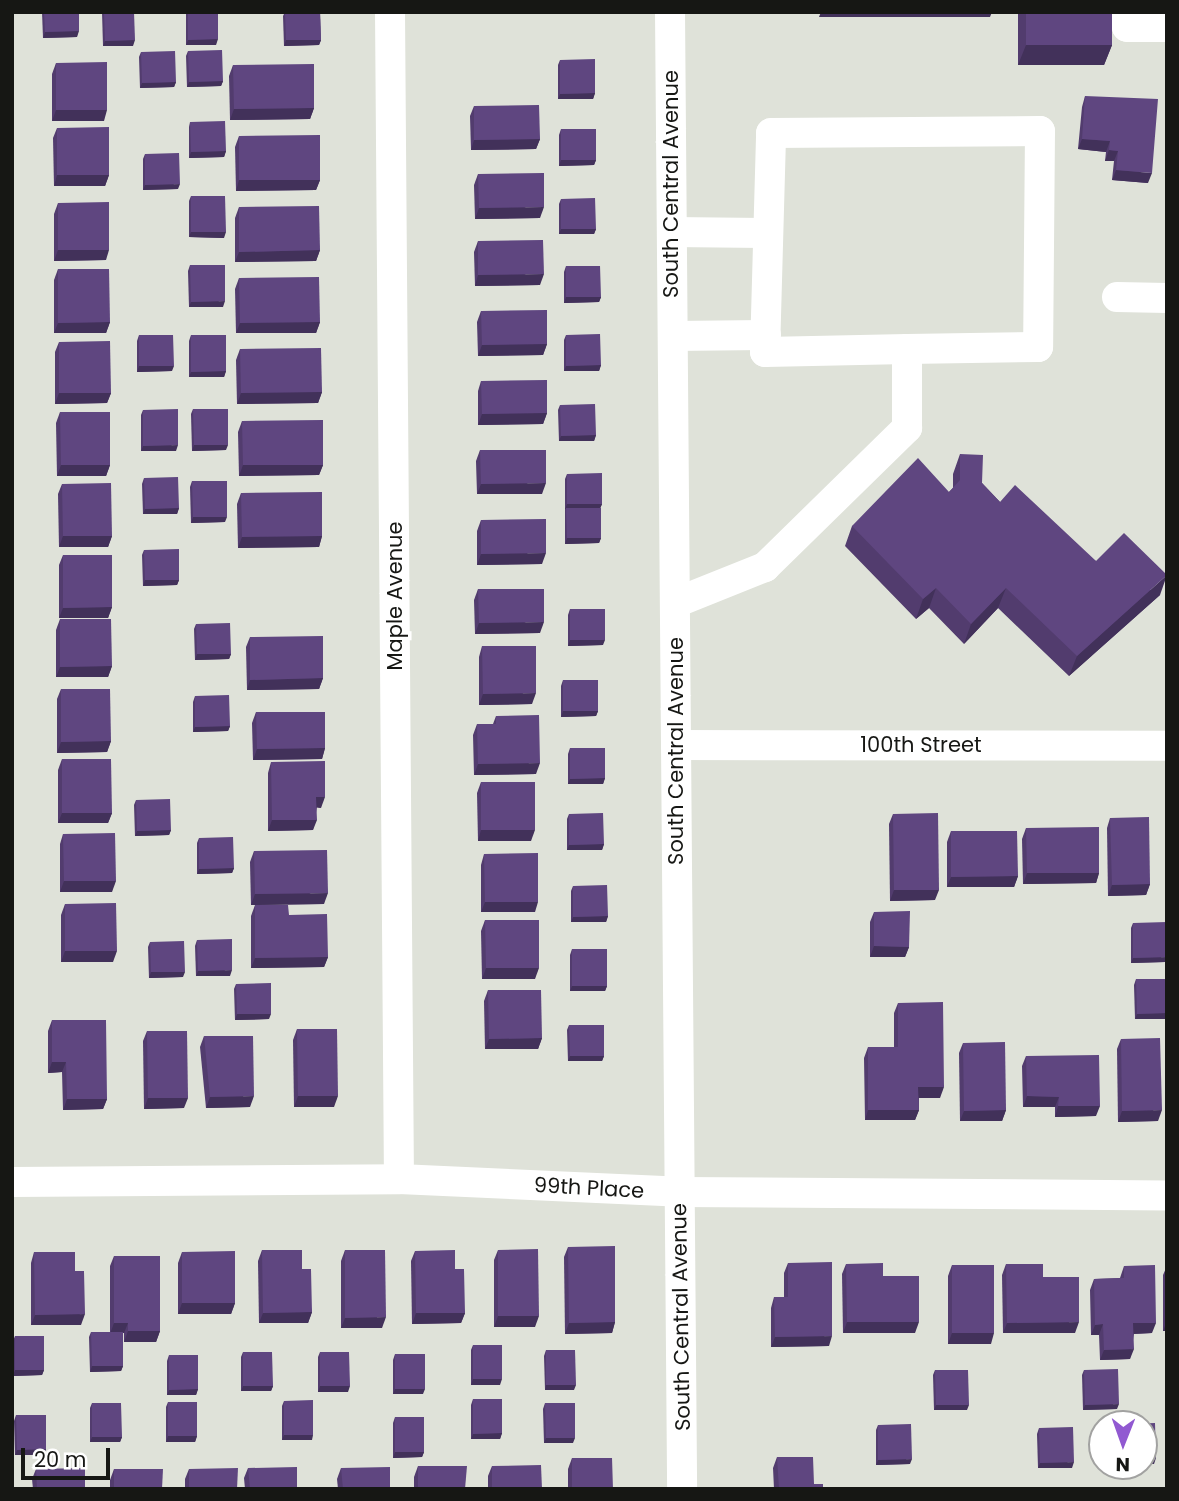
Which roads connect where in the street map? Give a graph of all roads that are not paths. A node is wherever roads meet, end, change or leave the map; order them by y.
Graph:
1 (390, 12) edge
2 (670, 12) edge
3 (1127, 12) edge
4 (1167, 27) edge
5 (672, 232) junction
6 (768, 233) junction
7 (1117, 298) dead end
8 (1167, 298) edge
9 (766, 335) junction
10 (673, 336) junction
11 (907, 349) junction
12 (675, 603) junction
13 (676, 745) junction
14 (1167, 746) edge
15 (399, 1179) junction
16 (12, 1182) edge
17 (680, 1192) junction
18 (1167, 1195) edge
19 (682, 1489) edge

1 - 15 street, Maple Avenue
2 - 5 street, South Central Avenue
3 - 4 street
5 - 6 street
5 - 10 street, South Central Avenue
6 - 9 street
6 - 11 street
7 - 8 street
9 - 10 street
9 - 11 street
10 - 12 street, South Central Avenue
11 - 12 street
12 - 13 street, South Central Avenue
13 - 14 street, 100th Street
13 - 17 street, South Central Avenue
15 - 16 street, 99th Place
15 - 17 street, 99th Place
17 - 18 street, 99th Place
17 - 19 street, South Central Avenue

